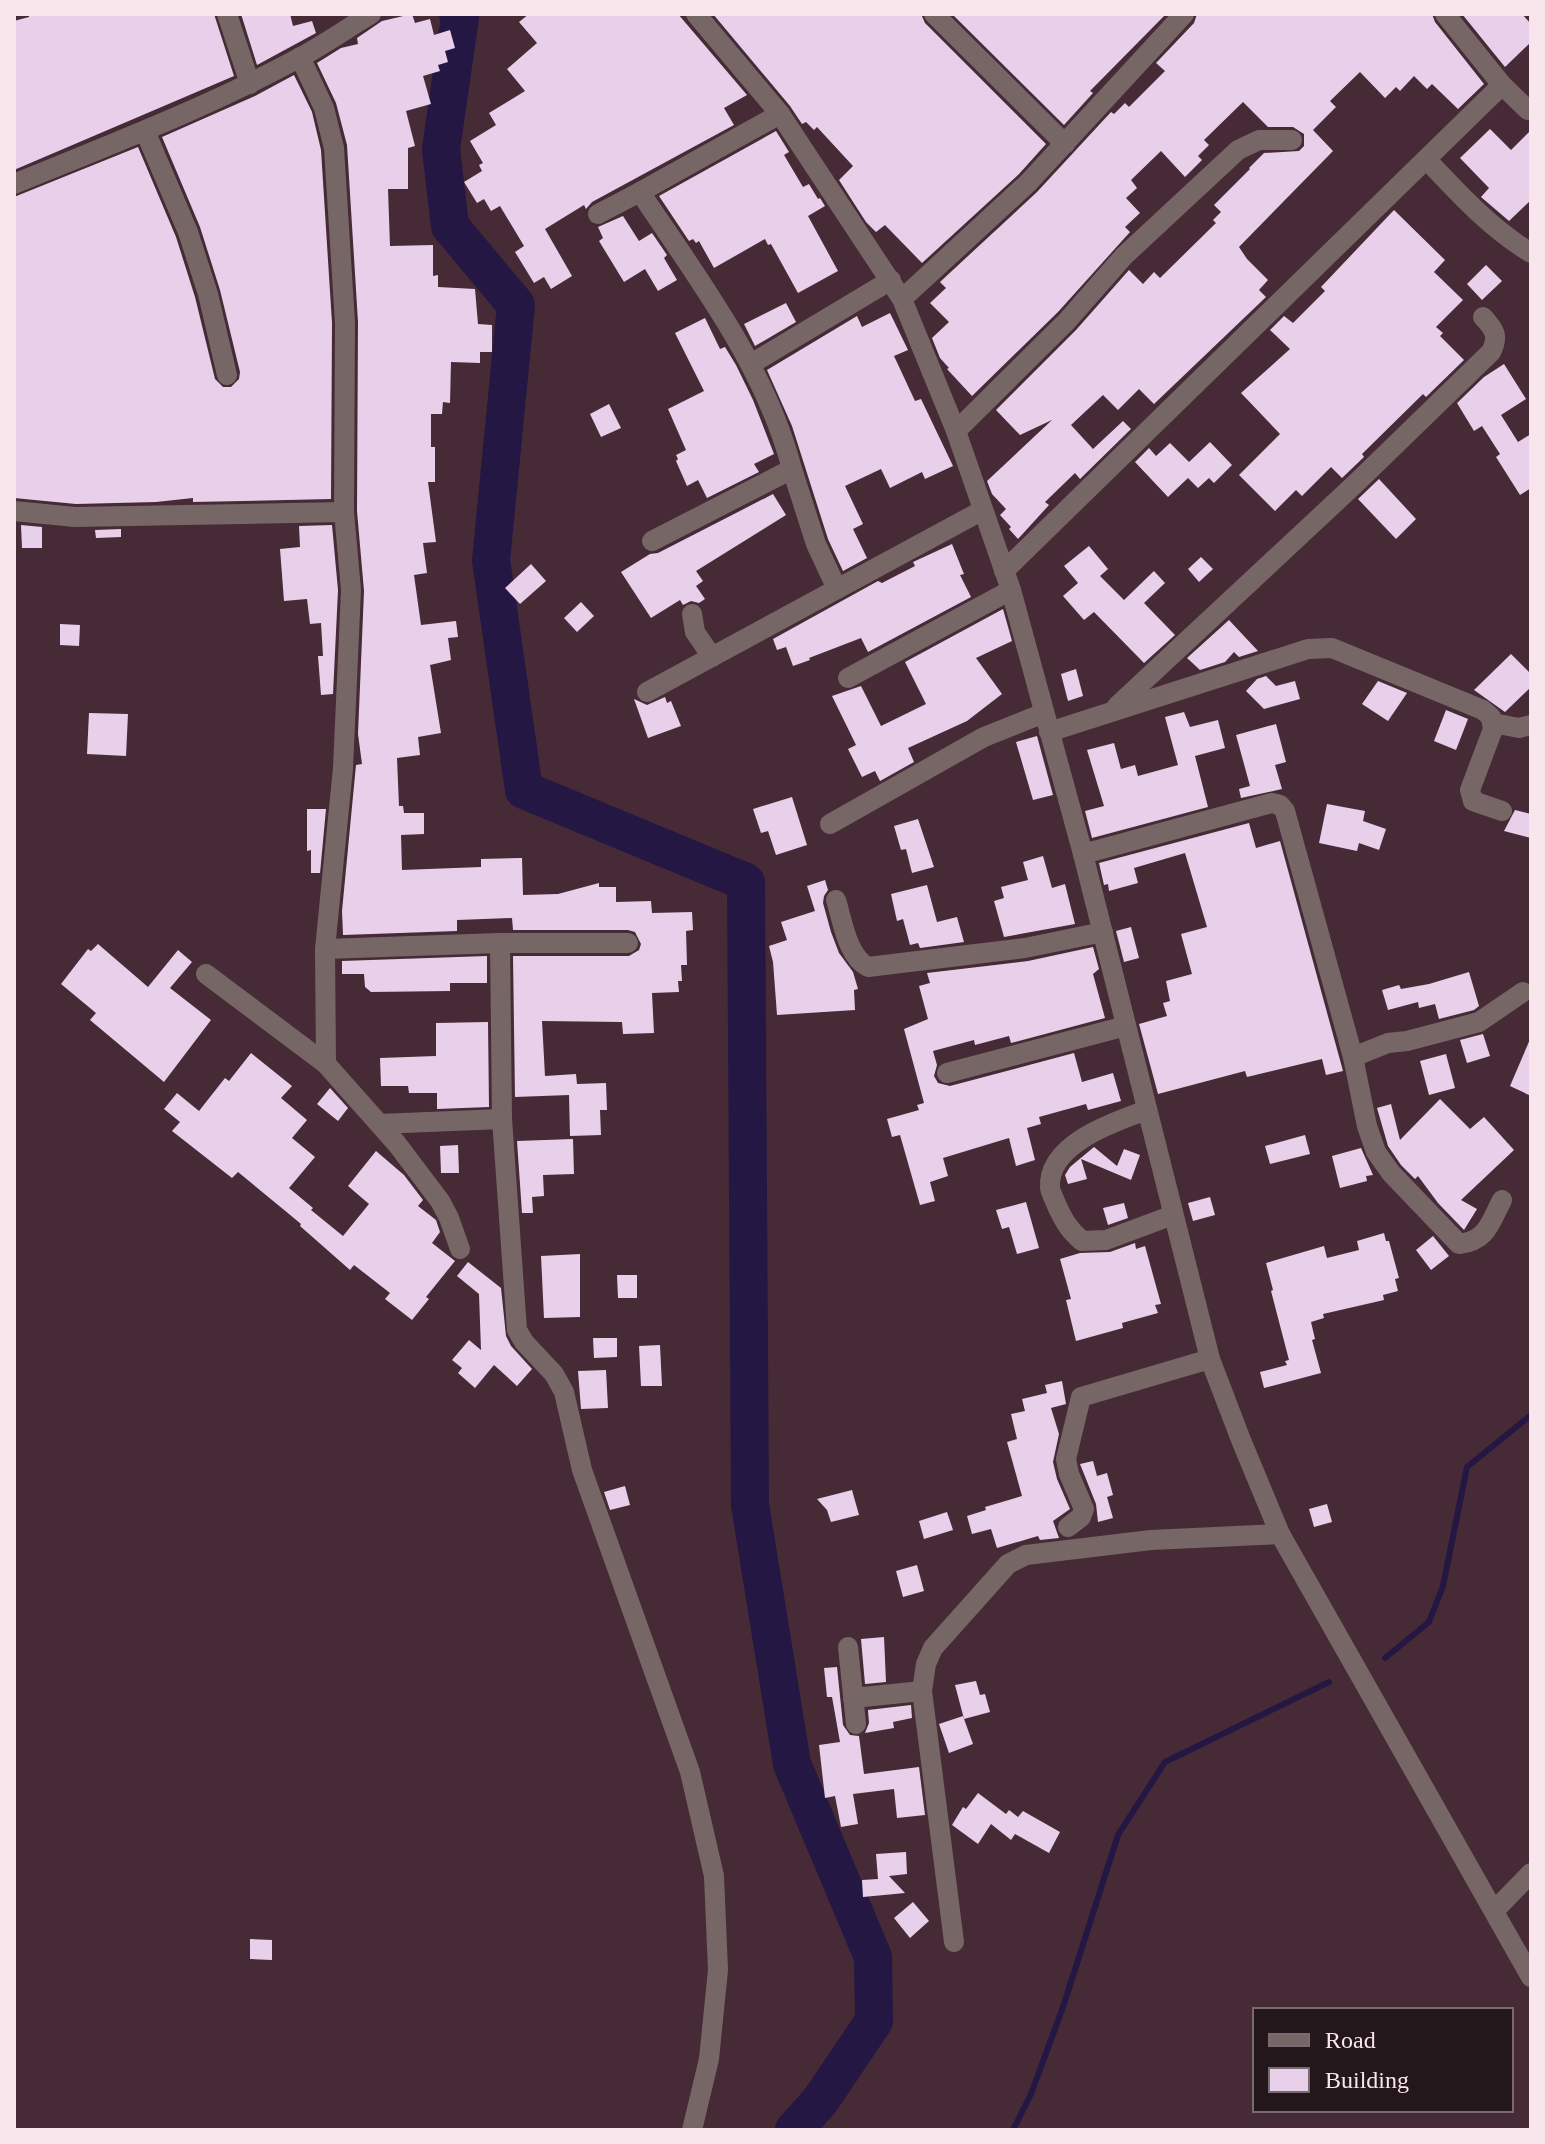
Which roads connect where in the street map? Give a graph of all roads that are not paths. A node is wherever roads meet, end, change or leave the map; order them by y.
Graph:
1 (227, 14) edge
2 (371, 14) edge
3 (696, 14) edge
4 (934, 14) edge
5 (1184, 14) edge
6 (1445, 14) edge
7 (300, 57) junction
8 (250, 84) junction
9 (1502, 85) junction
10 (1528, 110) dead end
11 (780, 114) junction
12 (145, 131) junction
13 (1292, 140) dead end
14 (1065, 144) junction
15 (1427, 160) junction
16 (14, 184) edge
17 (640, 192) junction
18 (598, 214) dead end
19 (1531, 253) edge
20 (891, 280) junction
21 (902, 299) junction
22 (1483, 317) dead end
23 (751, 364) junction
24 (227, 375) dead end
25 (956, 431) junction
26 (792, 469) junction
27 (983, 510) junction
28 (14, 511) edge
29 (344, 512) junction
30 (652, 541) dead end
31 (1007, 580) junction
32 (837, 589) junction
33 (692, 614) dead end
34 (712, 657) junction
35 (848, 678) dead end
36 (647, 692) dead end
37 (1111, 711) junction
38 (1047, 722) junction
39 (1493, 723) junction
40 (1531, 725) edge
41 (1502, 811) dead end
42 (830, 824) dead end
43 (1083, 854) junction
44 (836, 900) dead end
45 (1103, 932) junction
46 (500, 943) junction
47 (628, 943) dead end
48 (325, 949) junction
49 (206, 974) dead end
50 (1523, 992) dead end
51 (1126, 1026) junction
52 (1353, 1057) junction
53 (326, 1064) junction
54 (947, 1073) dead end
55 (1147, 1110) junction
56 (502, 1119) junction
57 (379, 1124) junction
58 (1502, 1200) dead end
59 (1173, 1215) junction
60 (460, 1249) dead end
61 (1210, 1359) junction
62 (1068, 1527) dead end
63 (1280, 1534) junction
64 (848, 1647) dead end
65 (922, 1691) junction
66 (853, 1698) junction
67 (856, 1724) dead end
68 (1531, 1873) edge
69 (1494, 1911) junction
70 (954, 1942) dead end
71 (1531, 1977) edge
72 (692, 2130) edge

1 - 8 street
2 - 7 street
3 - 11 street
4 - 14 street
5 - 14 street
6 - 9 street
7 - 8 street
7 - 29 street
8 - 12 street
9 - 10 street
9 - 15 street
11 - 17 street
11 - 20 street
12 - 16 street
12 - 24 street
13 - 25 street
14 - 21 street
15 - 19 street
15 - 31 street
17 - 18 street
17 - 23 street
20 - 21 street
20 - 23 street
21 - 25 street
22 - 37 street
23 - 26 street
25 - 27 street
26 - 30 street
26 - 32 street
27 - 31 street
27 - 32 street
28 - 29 street
29 - 48 street
31 - 35 street
31 - 38 street
32 - 34 street
33 - 34 street
34 - 36 street
37 - 38 street
37 - 39 street
38 - 42 street
38 - 43 street
39 - 40 street
39 - 41 street
43 - 45 street
43 - 52 street
44 - 45 street
45 - 51 street
46 - 47 street
46 - 48 street
46 - 56 street
48 - 53 street
49 - 53 street
50 - 52 street
51 - 54 street
51 - 55 street
52 - 58 street
53 - 57 street
55 - 59 street
55 - 59 street
56 - 57 street
56 - 72 street
57 - 60 street
59 - 61 street
61 - 62 street
61 - 63 street
63 - 65 street
63 - 69 street
64 - 66 street
65 - 66 street
65 - 70 street
66 - 67 street
68 - 69 street
69 - 71 street

